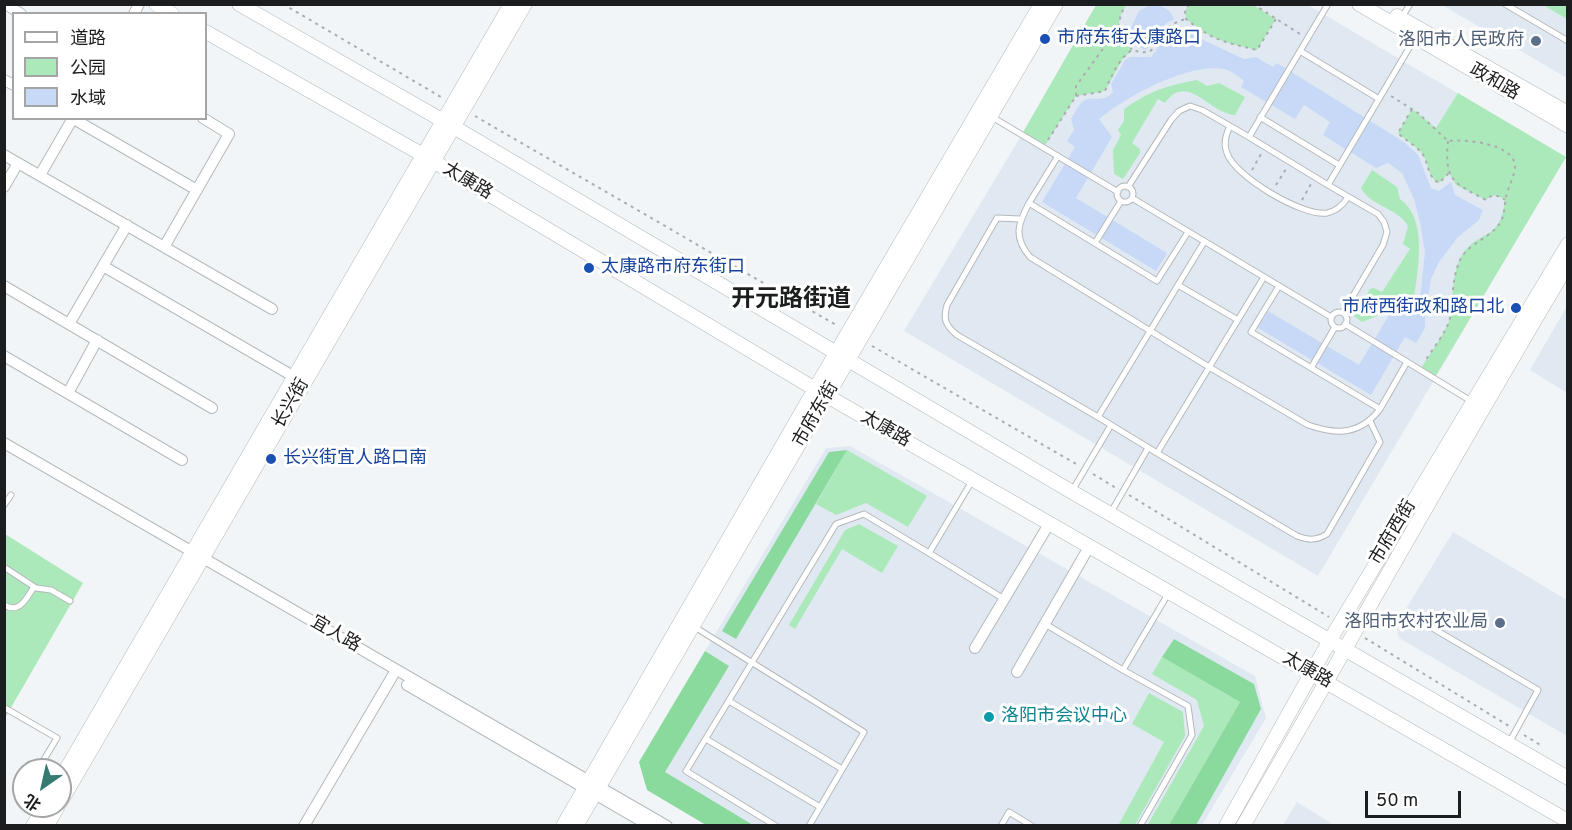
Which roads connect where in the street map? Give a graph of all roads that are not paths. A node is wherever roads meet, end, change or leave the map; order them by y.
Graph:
1 (156, 4) edge
2 (239, 4) edge
3 (512, 4) edge
4 (525, 4) edge
5 (1041, 4) edge
6 (1056, 4) edge
7 (1328, 4) edge
8 (1359, 4) edge
9 (1377, 4) edge
10 (1410, 4) edge
11 (1508, 6) edge
12 (169, 12) edge
13 (1401, 18) junction
14 (207, 33) edge
15 (1418, 33) junction
16 (1568, 41) edge
17 (1300, 51) junction
18 (1379, 99) junction
19 (458, 107) junction
20 (986, 113) junction
21 (1568, 113) edge
22 (1260, 117) junction
23 (71, 120) edge
24 (74, 120) edge
25 (206, 120) edge
26 (448, 124) junction
27 (1230, 126) junction
28 (1568, 126) edge
29 (1248, 137) junction
30 (4, 155) edge
31 (1058, 156) junction
32 (428, 159) junction
33 (18, 163) junction
34 (1339, 165) junction
35 (40, 175) junction
36 (1328, 184) junction
37 (4, 187) edge
38 (1128, 187) junction
39 (197, 190) junction
40 (1118, 192) junction
41 (1348, 197) junction
42 (1132, 198) junction
43 (1121, 201) junction
44 (1029, 203) junction
45 (1020, 219) junction
46 (127, 225) junction
47 (1188, 232) junction
48 (1097, 240) junction
49 (1204, 242) junction
50 (1568, 244) edge
51 (164, 247) junction
52 (1568, 264) edge
53 (103, 266) junction
54 (1264, 277) junction
55 (1559, 277) edge
56 (1178, 285) junction
57 (1278, 286) junction
58 (6, 290) edge
59 (272, 309) dead end
60 (1343, 313) junction
61 (1331, 317) junction
62 (1238, 320) junction
63 (69, 324) junction
64 (1345, 324) junction
65 (1335, 327) junction
66 (1150, 331) junction
67 (97, 340) junction
68 (4, 356) edge
69 (842, 357) junction
70 (1407, 362) junction
71 (1312, 365) junction
72 (1209, 367) junction
73 (296, 377) junction
74 (814, 389) junction
75 (68, 393) junction
76 (828, 397) junction
77 (1473, 402) junction
78 (212, 408) dead end
79 (1380, 409) junction
80 (1098, 417) junction
81 (1370, 421) junction
82 (1111, 426) junction
83 (4, 443) edge
84 (1148, 448) junction
85 (4, 451) edge
86 (1157, 453) junction
87 (183, 460) dead end
88 (972, 480) junction
89 (1072, 492) junction
90 (11, 495) dead end
91 (4, 505) edge
92 (1110, 514) junction
93 (1049, 524) junction
94 (1089, 547) junction
95 (929, 553) junction
96 (196, 558) junction
97 (4, 567) edge
98 (34, 587) junction
99 (1169, 592) junction
100 (1004, 599) junction
101 (70, 601) dead end
102 (4, 605) edge
103 (688, 623) junction
104 (1045, 624) junction
105 (1429, 626) dead end
106 (1330, 640) junction
107 (975, 648) dead end
108 (1346, 649) junction
109 (752, 663) junction
110 (1124, 670) junction
111 (1017, 672) dead end
112 (394, 674) junction
113 (1312, 674) junction
114 (1327, 682) junction
115 (729, 701) junction
116 (4, 703) edge
117 (5, 708) edge
118 (706, 739) junction
119 (1509, 744) junction
120 (45, 758) edge
121 (72, 758) edge
122 (842, 769) junction
123 (1568, 778) edge
124 (72, 782) edge
125 (591, 786) junction
126 (820, 807) junction
127 (1568, 821) edge
128 (304, 825) edge
129 (563, 825) edge
130 (576, 825) edge
131 (650, 825) edge
132 (667, 825) edge
133 (776, 825) edge
134 (809, 825) edge
135 (1001, 825) edge
136 (1032, 825) edge
137 (1140, 825) edge
138 (1226, 825) edge
139 (1243, 825) edge

1 - 12 main road
2 - 26 main road
3 - 19 main road, 长兴街
4 - 19 main road, 长兴街
5 - 20 main road, 市府东街
6 - 20 main road, 市府东街
7 - 17 lane
8 - 15 main road, 政和路
9 - 13 main road, 政和路
10 - 13 lane
11 - 16 lane
13 - 15 main road, 政和路
14 - 32 main road, 太康路
15 - 18 lane
15 - 21 main road, 政和路
15 - 28 main road, 政和路
17 - 18 lane
17 - 22 lane
18 - 34 lane
19 - 26 main road, 长兴街
20 - 31 lane
20 - 69 main road, 市府东街
22 - 29 lane
22 - 34 lane
23 - 35 street
24 - 39 street
25 - 39 street
26 - 32 main road, 长兴街
26 - 69 main road
27 - 29 lane
27 - 38 lane
27 - 41 lane
29 - 36 lane
30 - 33 street
31 - 40 lane
31 - 44 lane
32 - 73 main road, 长兴街
32 - 74 main road, 太康路
32 - 96 main road, 长兴街
33 - 35 street
33 - 37 street
34 - 36 lane
35 - 46 street
36 - 41 lane
38 - 40 lane
38 - 42 lane
39 - 51 street
40 - 43 lane
41 - 60 lane
42 - 43 lane
42 - 47 lane
43 - 48 lane
44 - 45 lane
44 - 48 lane
45 - 66 lane
45 - 80 lane
46 - 51 street
46 - 53 street
47 - 48 lane
47 - 49 lane
49 - 54 lane
49 - 56 lane
50 - 55 main road, 市府西街
51 - 59 street
52 - 55 main road, 市府西街
53 - 63 street
53 - 73 street
54 - 57 lane
54 - 62 lane
55 - 77 main road, 市府西街
55 - 108 main road, 市府西街
56 - 62 lane
56 - 66 lane
57 - 61 lane
57 - 71 lane
58 - 63 street
60 - 61 lane
60 - 64 lane
61 - 65 lane
62 - 72 lane
63 - 67 street
64 - 65 lane
64 - 70 lane
65 - 71 lane
66 - 72 lane
66 - 80 lane
67 - 75 street
67 - 78 street
68 - 75 street
69 - 74 main road, 市府东街
69 - 76 main road, 市府东街
69 - 89 main road
70 - 77 lane
70 - 79 lane
71 - 79 lane
72 - 81 lane
72 - 86 lane
73 - 96 main road, 长兴街
74 - 76 main road, 太康路
74 - 103 main road, 市府东街
75 - 87 street
76 - 88 main road, 太康路
76 - 103 main road, 市府东街
77 - 106 main road, 市府西街
79 - 81 lane
80 - 82 lane
81 - 86 lane
82 - 84 lane
82 - 89 lane
83 - 96 street, 宜人路
84 - 86 lane
84 - 92 lane
85 - 96 street, 宜人路
88 - 93 main road, 太康路
88 - 95 lane
89 - 92 main road
90 - 91 lane
92 - 106 main road
93 - 94 main road, 太康路
93 - 100 street
94 - 99 main road, 太康路
94 - 104 street
95 - 100 lane
95 - 109 lane
96 - 112 street, 宜人路
96 - 121 main road, 长兴街
96 - 124 main road, 长兴街
97 - 98 lane
98 - 101 lane
98 - 102 lane
99 - 110 lane
99 - 113 main road, 太康路
100 - 107 street
103 - 109 lane
103 - 125 main road, 市府东街
104 - 110 lane
104 - 111 street
105 - 119 lane
106 - 108 main road
106 - 113 main road, 市府西街
108 - 114 main road, 市府西街
108 - 119 main road
109 - 115 lane
109 - 122 lane
110 - 137 lane
112 - 125 street, 宜人路
112 - 128 street
113 - 114 main road, 太康路
113 - 138 main road, 市府西街
114 - 127 main road, 太康路
114 - 139 main road, 市府西街
115 - 118 lane
115 - 122 lane
116 - 117 lane
117 - 120 lane
118 - 126 lane
118 - 133 lane
119 - 123 main road
122 - 126 lane
125 - 129 main road, 市府东街
125 - 130 main road, 市府东街
125 - 131 street, 宜人路
125 - 132 street, 宜人路
126 - 134 lane
135 - 136 lane

